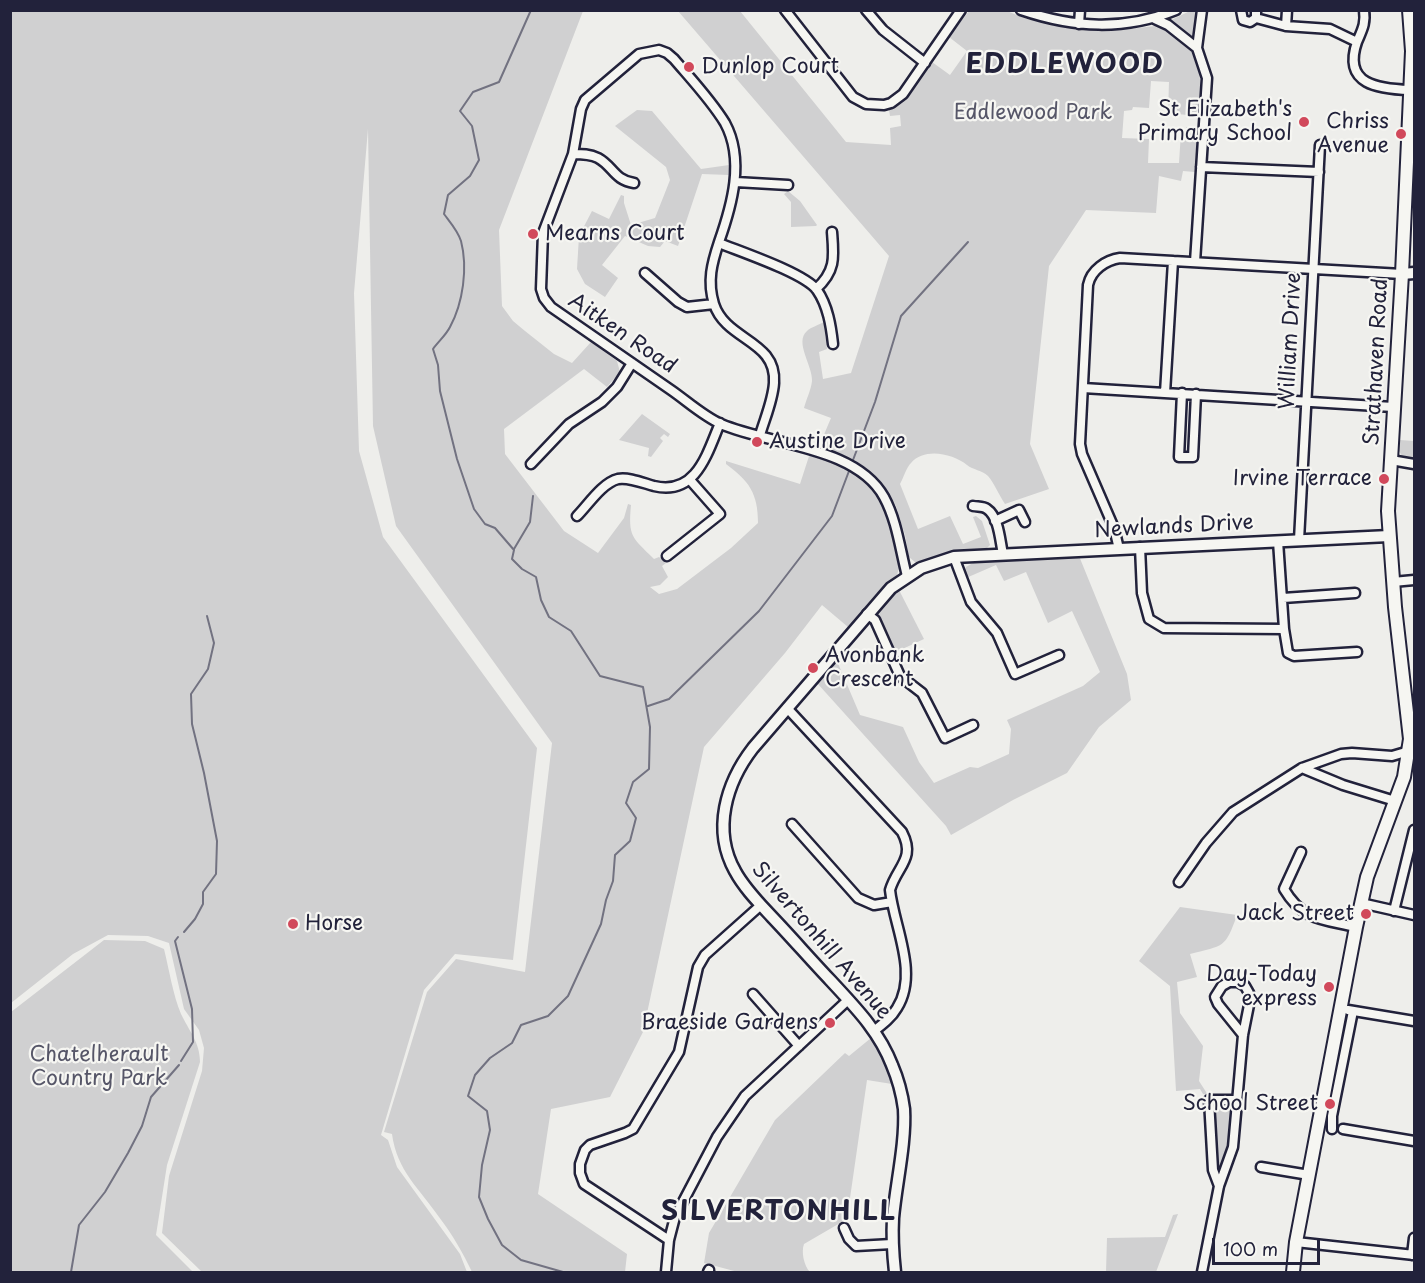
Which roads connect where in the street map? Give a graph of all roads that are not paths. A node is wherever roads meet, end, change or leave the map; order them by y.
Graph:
1 (784, 10) edge
2 (866, 10) edge
3 (961, 10) edge
4 (1021, 10) edge
5 (1080, 10) edge
6 (1176, 10) edge
7 (1202, 10) edge
8 (1241, 10) edge
9 (1287, 10) edge
10 (1364, 10) edge
11 (1409, 10) edge
12 (1256, 14) edge
13 (1155, 19) junction
14 (1079, 24) junction
15 (1286, 26) junction
16 (1357, 42) junction
17 (1197, 48) junction
18 (925, 63) junction
19 (1410, 90) junction
20 (1320, 145) dead end
21 (573, 154) junction
22 (1201, 167) junction
23 (1319, 172) junction
24 (736, 182) junction
25 (634, 183) dead end
26 (788, 185) dead end
27 (832, 232) dead end
28 (719, 243) junction
29 (1173, 261) junction
30 (1196, 262) junction
31 (1313, 269) junction
32 (645, 273) dead end
33 (1408, 273) edge
34 (816, 289) junction
35 (714, 304) junction
36 (833, 344) dead end
37 (632, 363) junction
38 (1083, 388) junction
39 (1165, 393) junction
40 (1182, 393) junction
41 (1196, 394) junction
42 (1306, 400) junction
43 (1393, 407) junction
44 (720, 423) junction
45 (760, 435) junction
46 (1391, 460) junction
47 (531, 464) dead end
48 (1414, 464) edge
49 (690, 480) junction
50 (973, 506) dead end
51 (577, 516) dead end
52 (995, 521) junction
53 (1025, 522) dead end
54 (1389, 536) junction
55 (1299, 540) junction
56 (1278, 541) junction
57 (1140, 548) junction
58 (1119, 549) junction
59 (1003, 554) junction
60 (667, 556) dead end
61 (957, 557) junction
62 (907, 576) junction
63 (1414, 580) edge
64 (1392, 582) junction
65 (1354, 593) dead end
66 (1283, 598) junction
67 (867, 614) junction
68 (1284, 629) junction
69 (1356, 652) dead end
70 (1059, 655) dead end
71 (787, 708) junction
72 (974, 725) dead end
73 (1409, 751) junction
74 (1302, 768) junction
75 (1395, 801) junction
76 (792, 824) dead end
77 (1414, 830) edge
78 (1301, 852) dead end
79 (1179, 882) dead end
80 (892, 902) junction
81 (1361, 903) junction
82 (761, 905) junction
83 (1394, 911) junction
84 (1414, 915) edge
85 (1356, 927) junction
86 (753, 994) dead end
87 (848, 1000) junction
88 (1347, 1010) junction
89 (1414, 1021) edge
90 (874, 1031) junction
91 (1243, 1035) junction
92 (799, 1046) junction
93 (1236, 1100) junction
94 (1332, 1129) dead end
95 (1343, 1129) dead end
96 (1414, 1141) edge
97 (1261, 1167) dead end
98 (1309, 1175) junction
99 (1219, 1186) junction
100 (844, 1228) dead end
101 (1414, 1238) edge
102 (669, 1240) junction
103 (1296, 1242) junction
104 (892, 1244) junction
105 (1413, 1255) edge
106 (666, 1272) edge
107 (895, 1272) edge
108 (1202, 1272) edge
109 (1293, 1272) edge

1 - 18 street
2 - 18 street
3 - 18 street
4 - 14 street
5 - 14 street
6 - 13 street
7 - 17 street
8 - 12 street
9 - 15 street
10 - 16 street
11 - 19 main road, Strathaven Road
12 - 15 street
13 - 14 street
13 - 17 street
15 - 16 street
16 - 19 street
17 - 22 street
19 - 33 main road, Strathaven Road
20 - 23 street, William Drive
21 - 24 street, Aitken Road
21 - 25 street
21 - 37 street, Aitken Road
22 - 23 street
22 - 30 street
23 - 31 street, William Drive
24 - 26 street
24 - 28 street
27 - 34 street
28 - 34 street
28 - 35 street
29 - 30 street
29 - 38 street
29 - 39 street
30 - 31 street
31 - 33 street
31 - 42 street, William Drive
32 - 35 street
33 - 43 main road, Strathaven Road
34 - 36 street
35 - 45 street
37 - 44 street, Aitken Road
37 - 47 street
38 - 39 street
38 - 58 street
39 - 40 street
40 - 41 street
40 - 41 street
41 - 42 street
42 - 43 street
42 - 55 street, William Drive
43 - 46 main road, Strathaven Road
44 - 45 street, Aitken Road
44 - 49 street
45 - 62 street, Aitken Road
46 - 48 street
46 - 54 main road, Strathaven Road
49 - 51 street
49 - 60 street
50 - 52 street
52 - 53 street
52 - 59 street
54 - 55 street, Newlands Drive
54 - 64 main road, Strathaven Road
55 - 56 street, Newlands Drive
56 - 57 street, Newlands Drive
56 - 66 street
57 - 58 street, Newlands Drive
57 - 68 street
58 - 59 street, Newlands Drive
59 - 61 street, Newlands Drive
61 - 62 street, Silvertonhill Avenue
61 - 70 street
62 - 67 street, Silvertonhill Avenue
63 - 64 street
64 - 73 main road, Strathaven Road
65 - 66 street
66 - 68 street
67 - 71 street, Silvertonhill Avenue
67 - 72 street
68 - 69 street
71 - 80 street
71 - 82 street, Silvertonhill Avenue
73 - 74 street
73 - 75 main road, Strathaven Road
74 - 75 street
74 - 79 street
75 - 81 main road, Strathaven Road
76 - 80 street
77 - 83 street
78 - 85 street
80 - 90 street
81 - 83 street
81 - 85 main road, Strathaven Road
82 - 87 street, Silvertonhill Avenue
82 - 102 street
83 - 84 street
85 - 88 main road, Strathaven Road
86 - 92 street
87 - 90 street, Silvertonhill Avenue
87 - 92 street
88 - 89 street
88 - 94 street
88 - 98 main road, Strathaven Road
90 - 104 street, Silvertonhill Avenue
91 - 91 street
91 - 93 street
92 - 102 street
93 - 99 street
93 - 99 street
95 - 96 street
97 - 98 street
98 - 103 main road, Strathaven Road
99 - 108 street
100 - 104 street
101 - 105 street
102 - 106 street
103 - 105 street
103 - 109 main road, Strathaven Road
104 - 107 street, Silvertonhill Avenue

